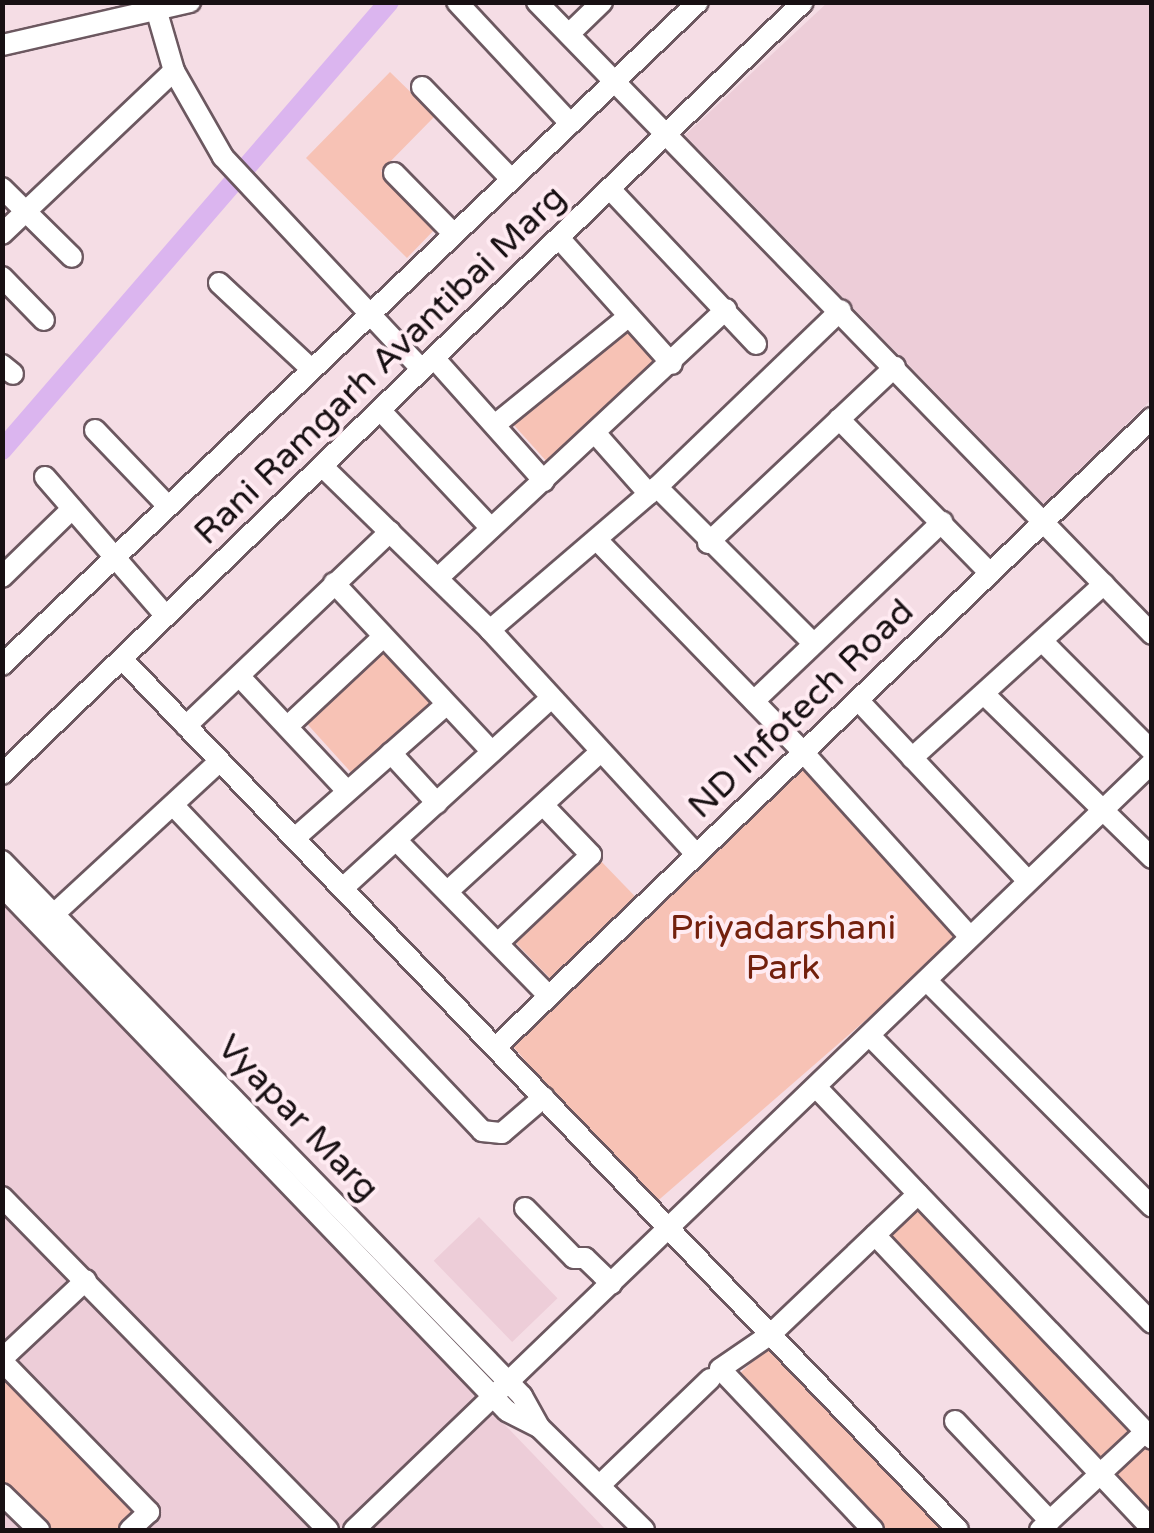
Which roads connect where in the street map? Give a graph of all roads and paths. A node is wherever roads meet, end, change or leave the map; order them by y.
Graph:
1 (190, 2) edge
2 (457, 2) edge
3 (537, 2) edge
4 (602, 2) edge
5 (698, 2) edge
6 (804, 2) edge
7 (154, 6) edge
8 (569, 34) junction
9 (2, 45) edge
10 (174, 71) junction
11 (613, 82) junction
12 (422, 87) dead end
13 (570, 122) junction
14 (664, 137) junction
15 (394, 172) dead end
16 (510, 179) junction
17 (2, 188) edge
18 (610, 189) junction
19 (27, 213) junction
20 (453, 233) junction
21 (2, 234) edge
22 (559, 238) junction
23 (72, 257) dead end
24 (2, 277) edge
25 (219, 283) dead end
26 (726, 310) junction
27 (840, 310) junction
28 (368, 314) junction
29 (629, 316) junction
30 (44, 320) dead end
31 (756, 344) dead end
32 (428, 364) junction
33 (672, 364) junction
34 (895, 367) junction
35 (310, 368) junction
36 (380, 410) junction
37 (839, 419) junction
38 (496, 424) junction
39 (96, 430) dead end
40 (1147, 430) edge
41 (596, 434) junction
42 (322, 466) junction
43 (44, 478) dead end
44 (544, 481) junction
45 (653, 490) junction
46 (166, 505) junction
47 (72, 509) junction
48 (942, 522) junction
49 (1044, 522) junction
50 (491, 528) junction
51 (390, 532) junction
52 (597, 540) junction
53 (708, 543) junction
54 (112, 556) junction
55 (990, 573) junction
56 (2, 577) edge
57 (438, 578) junction
58 (334, 584) junction
59 (1104, 584) junction
60 (166, 616) junction
61 (490, 630) junction
62 (1152, 634) edge
63 (383, 638) junction
64 (1043, 642) junction
65 (813, 643) junction
66 (122, 659) junction
67 (2, 665) edge
68 (240, 678) junction
69 (984, 694) junction
70 (549, 700) junction
71 (858, 700) junction
72 (754, 701) junction
73 (446, 705) junction
74 (289, 725) junction
75 (186, 726) junction
76 (1152, 751) edge
77 (492, 752) junction
78 (803, 752) junction
79 (391, 753) junction
80 (598, 754) junction
81 (912, 758) junction
82 (220, 761) junction
83 (1152, 763) edge
84 (2, 774) edge
85 (347, 791) junction
86 (437, 804) junction
87 (172, 805) junction
88 (542, 805) junction
89 (1102, 808) junction
90 (295, 838) junction
91 (397, 841) junction
92 (696, 854) junction
93 (1152, 858) edge
94 (2, 861) edge
95 (1026, 879) junction
96 (2, 886) edge
97 (343, 888) junction
98 (448, 891) junction
99 (55, 913) junction
100 (970, 937) junction
101 (498, 943) junction
102 (928, 982) junction
103 (548, 996) junction
104 (870, 1036) junction
105 (496, 1047) junction
106 (816, 1086) junction
107 (544, 1096) junction
108 (1147, 1192) edge
109 (918, 1194) junction
110 (2, 1197) edge
111 (526, 1208) dead end
112 (673, 1226) junction
113 (875, 1235) junction
114 (86, 1280) junction
115 (612, 1284) junction
116 (1152, 1323) edge
117 (771, 1334) junction
118 (2, 1360) edge
119 (710, 1380) dead end
120 (500, 1388) junction
121 (954, 1420) dead end
122 (1148, 1435) edge
123 (1100, 1474) junction
124 (600, 1485) junction
125 (2, 1494) edge
126 (1045, 1526) edge
127 (1152, 1529) edge
128 (39, 1530) edge
129 (130, 1530) edge
130 (328, 1530) edge
131 (354, 1530) edge
132 (644, 1530) edge
133 (873, 1530) edge
134 (958, 1530) edge

1 - 7 street
2 - 13 street
3 - 8 street
4 - 8 street
5 - 11 street
6 - 14 street, Rani Ramgarh Avantibai Marg
7 - 9 street
7 - 10 street
8 - 11 street
10 - 19 street
10 - 28 street
11 - 13 street
11 - 14 street
12 - 16 street
13 - 16 street
14 - 18 street, Rani Ramgarh Avantibai Marg
14 - 27 street
15 - 20 street
16 - 20 street
17 - 19 street
18 - 22 street, Rani Ramgarh Avantibai Marg
18 - 26 street
19 - 21 street
19 - 23 street
20 - 28 street
22 - 29 street
22 - 32 street, Rani Ramgarh Avantibai Marg
24 - 30 street
25 - 35 street
26 - 31 street
26 - 33 street
27 - 34 street
27 - 45 street
28 - 32 street
28 - 35 street
29 - 33 street
29 - 38 street
32 - 36 street, Rani Ramgarh Avantibai Marg
32 - 38 street
33 - 41 street
34 - 37 street
34 - 49 street
35 - 46 street
36 - 42 street, Rani Ramgarh Avantibai Marg
36 - 50 street
37 - 48 street
37 - 53 street
38 - 44 street
39 - 46 street
40 - 49 street, ND Infotech Road
41 - 44 street
41 - 45 street
42 - 51 street
42 - 60 street, Rani Ramgarh Avantibai Marg
43 - 47 street
44 - 50 street
45 - 52 street
45 - 53 street
46 - 54 street
47 - 54 street
47 - 56 street
48 - 55 street
48 - 65 street
49 - 55 street, ND Infotech Road
49 - 59 street
50 - 57 street
51 - 57 street
51 - 58 street
52 - 61 street
52 - 72 street
53 - 65 street
54 - 60 street
54 - 67 street
55 - 71 street, ND Infotech Road
57 - 61 street
58 - 63 street
58 - 68 street
59 - 62 street
59 - 64 street
60 - 66 street, Rani Ramgarh Avantibai Marg
61 - 70 street
63 - 73 street
63 - 74 street
64 - 69 street
64 - 76 street
65 - 72 street
66 - 75 street
66 - 84 street, Rani Ramgarh Avantibai Marg
68 - 74 street
68 - 75 street
69 - 81 street
69 - 89 street
70 - 77 street
70 - 80 street
71 - 78 street, ND Infotech Road
71 - 81 street
72 - 78 street
73 - 77 street
73 - 79 street
74 - 85 street
75 - 82 street
77 - 86 street
78 - 92 street, ND Infotech Road
78 - 100 street
79 - 85 street
79 - 86 street
80 - 88 street
80 - 92 street
81 - 95 street
82 - 87 street
82 - 90 street
83 - 89 street
85 - 90 street
86 - 91 street
87 - 99 street
87 - 107 street
88 - 98 street
88 - 101 street
89 - 93 street
89 - 95 street
90 - 97 street
91 - 97 street
91 - 98 street
92 - 103 street, ND Infotech Road
94 - 99 street, Vyapar Marg
95 - 100 street
96 - 120 street, Vyapar Marg
97 - 105 street
98 - 101 street
99 - 120 street, Vyapar Marg
100 - 102 street
101 - 103 street
102 - 104 street
102 - 108 street
103 - 105 street, ND Infotech Road
104 - 106 street
104 - 116 street
105 - 107 street
106 - 109 street
106 - 112 street
107 - 112 street
109 - 113 street
109 - 122 street
110 - 114 street
111 - 115 street
112 - 115 street
112 - 117 street
113 - 117 street
113 - 123 street
114 - 118 street
114 - 130 street
115 - 120 street
117 - 133 street
117 - 134 street
118 - 129 street
119 - 124 street
120 - 124 street, Vyapar Marg
120 - 131 street
121 - 126 street
122 - 123 street
123 - 126 street
123 - 127 street
124 - 132 street, Vyapar Marg
125 - 128 street

